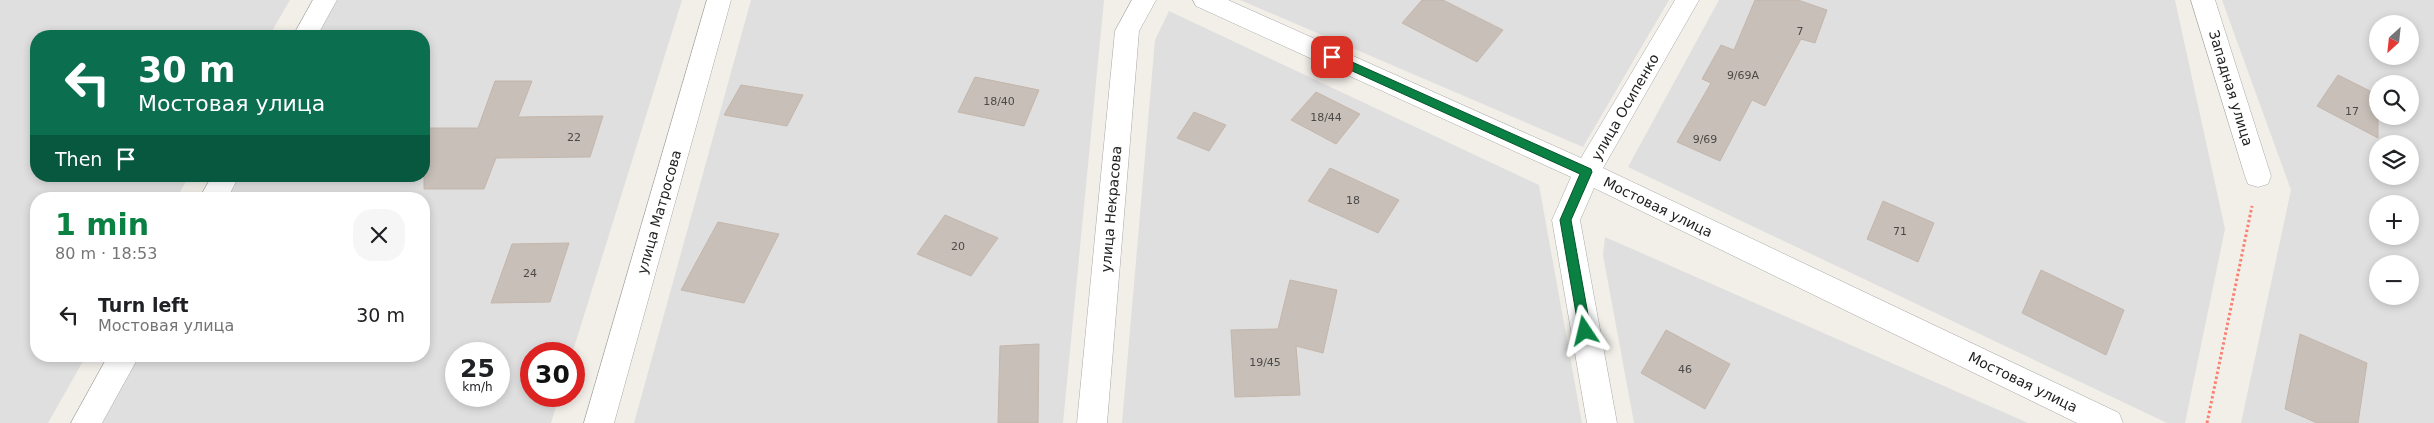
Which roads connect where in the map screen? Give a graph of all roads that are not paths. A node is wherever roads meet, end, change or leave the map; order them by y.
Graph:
1 (325, 0) edge
2 (719, 0) edge
3 (1144, 0) edge
4 (1205, 0) edge
5 (1687, 0) edge
6 (2203, 0) edge
7 (308, 30) edge
8 (1587, 172) junction
9 (2258, 176) road end
10 (121, 362) edge
11 (86, 423) edge
12 (599, 423) edge
13 (1092, 423) edge
14 (1602, 423) edge
15 (2108, 423) edge

1 - 7 street
2 - 12 street, улица Матросова
3 - 13 street, улица Некрасова
4 - 8 street, Мостовая улица
5 - 8 street, улица Осипенко
6 - 9 street, Западная улица
8 - 14 street, улица Осипенко
8 - 15 street, Мостовая улица
10 - 11 street

